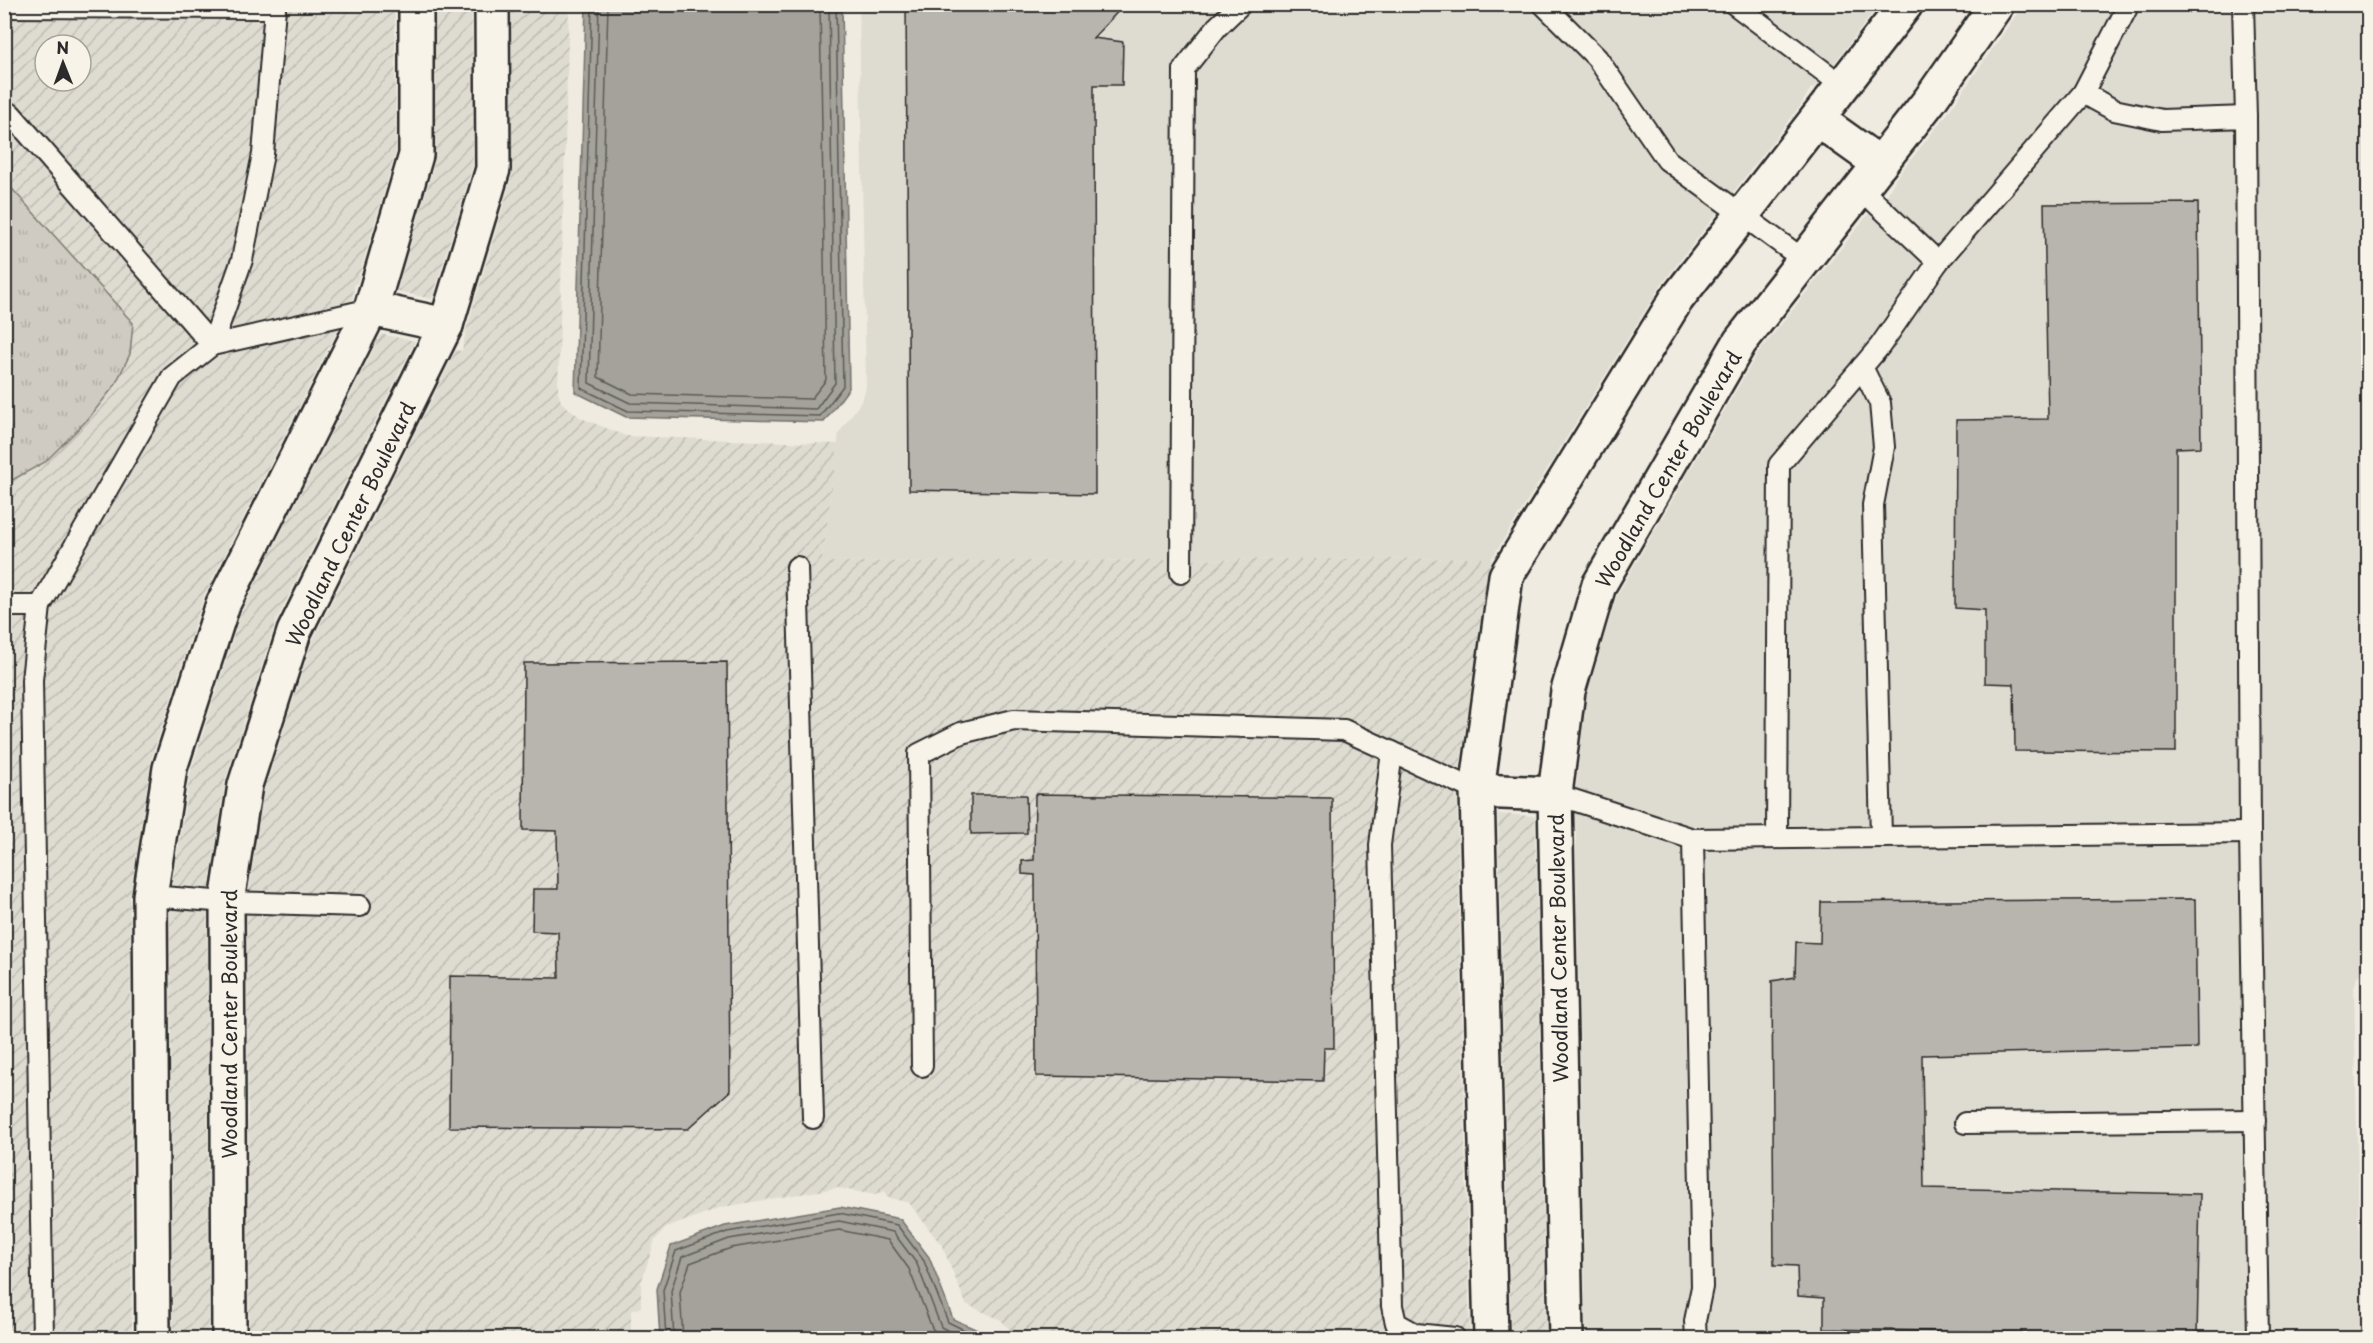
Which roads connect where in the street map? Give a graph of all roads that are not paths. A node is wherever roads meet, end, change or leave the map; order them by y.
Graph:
1 (416, 4) edge
2 (492, 4) edge
3 (1241, 4) edge
4 (1544, 4) edge
5 (1734, 4) edge
6 (1906, 4) edge
7 (1997, 4) edge
8 (2129, 4) edge
9 (2243, 4) edge
10 (275, 6) edge
11 (4, 7) edge
12 (1843, 86) junction
13 (2083, 93) junction
14 (11, 114) dead end
15 (2246, 117) junction
16 (1817, 119) junction
17 (1871, 176) junction
18 (1742, 215) junction
19 (1804, 260) junction
20 (1938, 262) junction
21 (371, 309) junction
22 (446, 325) junction
23 (212, 345) junction
24 (1862, 367) junction
25 (797, 567) dead end
26 (1181, 573) dead end
27 (4, 606) edge
28 (40, 606) junction
29 (1392, 752) junction
30 (1477, 790) junction
31 (1554, 794) junction
32 (2250, 833) junction
33 (1881, 837) junction
34 (1777, 838) junction
35 (1693, 839) junction
36 (150, 896) junction
37 (227, 902) junction
38 (360, 906) dead end
39 (922, 1066) dead end
40 (813, 1118) dead end
41 (2255, 1120) junction
42 (1965, 1123) dead end
43 (43, 1338) edge
44 (153, 1338) edge
45 (229, 1338) edge
46 (1455, 1338) edge
47 (1491, 1338) edge
48 (1566, 1338) edge
49 (1696, 1338) edge
50 (2258, 1338) edge

1 - 21 street
2 - 22 street, Woodland Center Boulevard
3 - 26 lane
4 - 18 lane
5 - 12 lane
6 - 12 street
7 - 17 street, Woodland Center Boulevard
8 - 13 lane
9 - 15 lane
10 - 11 lane
10 - 23 lane
12 - 16 street
13 - 15 lane
13 - 20 lane
14 - 23 lane
15 - 32 lane
16 - 17 street
16 - 18 street
17 - 19 street, Woodland Center Boulevard
17 - 20 lane
18 - 19 lane
18 - 30 street
19 - 31 street, Woodland Center Boulevard
20 - 24 lane
21 - 22 street
21 - 23 lane
21 - 36 street
22 - 37 street, Woodland Center Boulevard
23 - 28 lane
24 - 33 lane
24 - 34 lane
25 - 40 lane
27 - 28 lane
28 - 43 lane
29 - 30 lane
29 - 39 lane
29 - 46 lane
30 - 31 street
30 - 47 street
31 - 35 lane
31 - 48 street, Woodland Center Boulevard
32 - 33 lane
32 - 41 lane
33 - 34 lane
34 - 35 lane
35 - 49 lane
36 - 37 lane
36 - 44 street
37 - 38 lane
37 - 45 street, Woodland Center Boulevard
41 - 42 lane
41 - 50 lane

